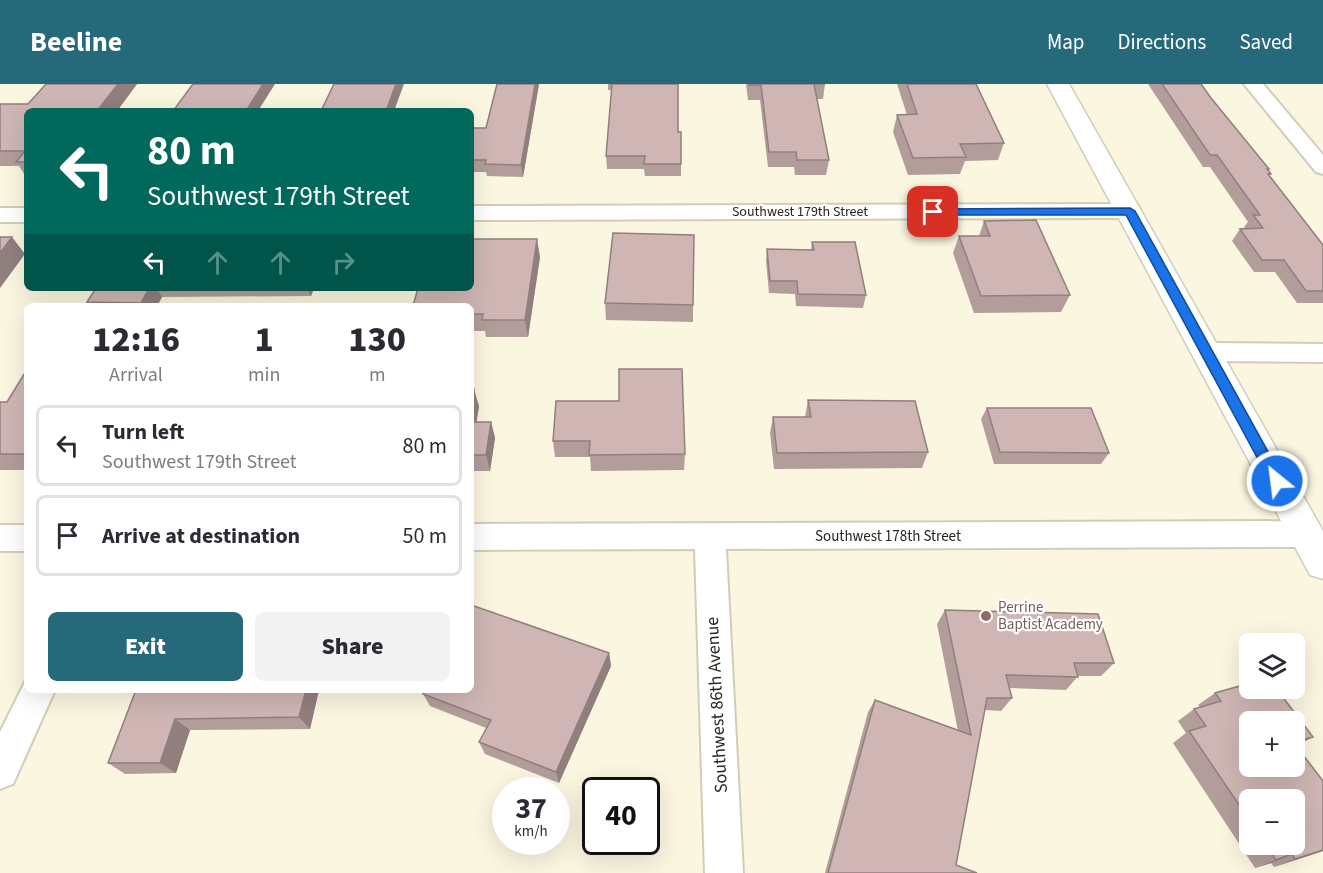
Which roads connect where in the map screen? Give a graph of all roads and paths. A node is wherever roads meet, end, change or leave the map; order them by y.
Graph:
1 (1058, 84) edge
2 (1253, 84) edge
3 (1323, 168) edge
4 (1130, 211) junction
5 (474, 213) edge
6 (0, 215) edge
7 (24, 215) edge
8 (1207, 352) junction
9 (1323, 353) edge
10 (1306, 534) junction
11 (474, 537) edge
12 (710, 537) junction
13 (0, 538) edge
14 (24, 538) edge
15 (1323, 564) edge
16 (37, 693) edge
17 (0, 771) edge
18 (724, 873) edge

1 - 4 street
2 - 3 street
4 - 5 street, Southwest 179th Street
4 - 8 street
6 - 7 street
8 - 9 street
8 - 10 street
10 - 12 street, Southwest 178th Street
10 - 15 street
11 - 12 street, Southwest 178th Street
12 - 18 street, Southwest 86th Avenue
13 - 14 street
16 - 17 street

